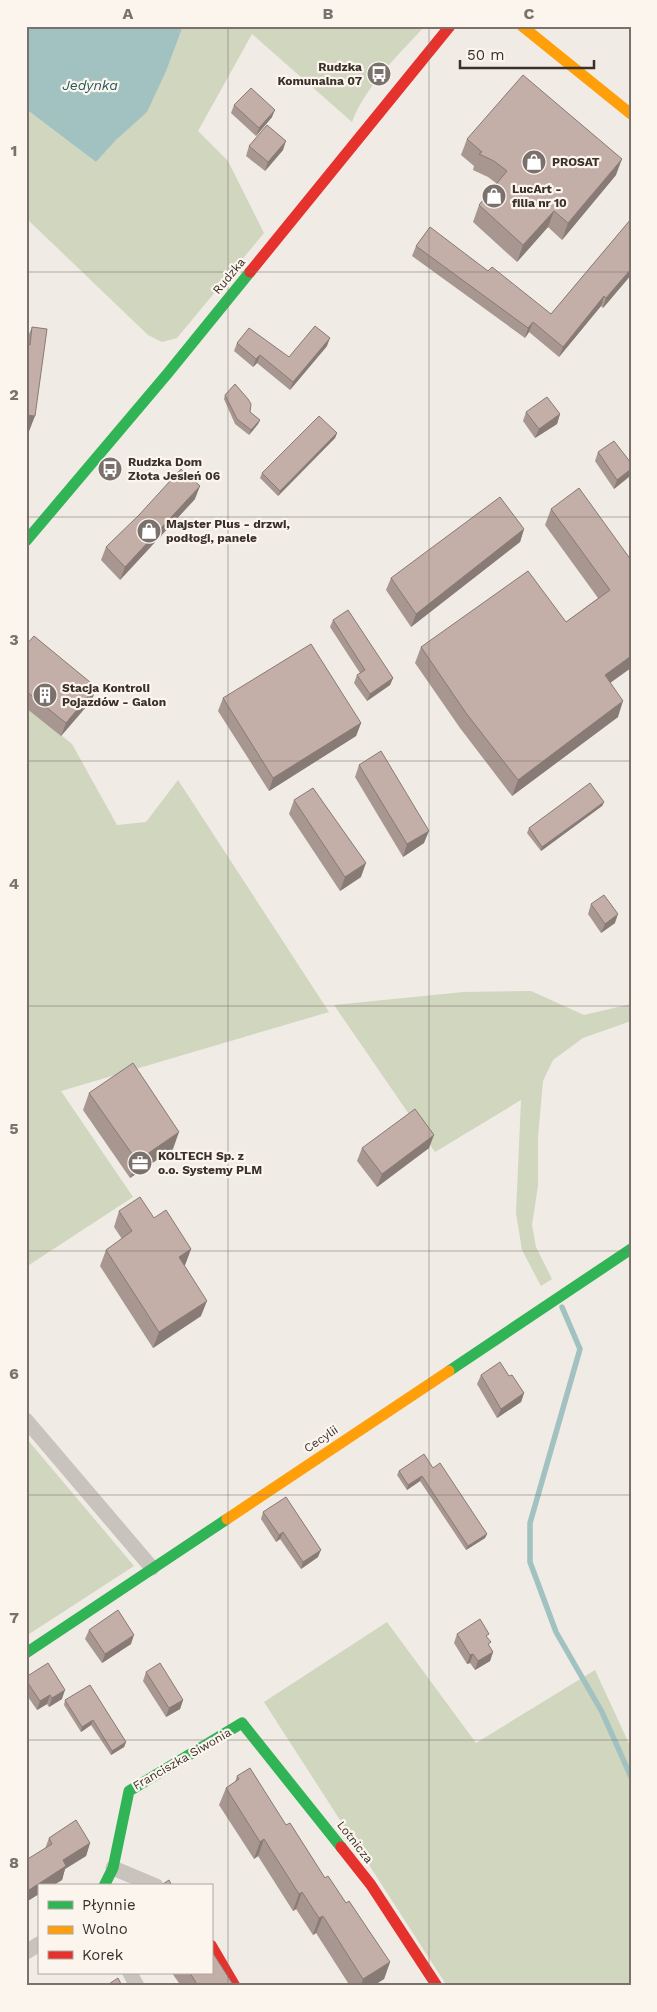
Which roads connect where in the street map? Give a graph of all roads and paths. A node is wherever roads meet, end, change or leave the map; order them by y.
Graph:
1 (450, 26) edge
2 (522, 26) edge
3 (631, 114) edge
4 (26, 540) edge
5 (631, 1249) edge
6 (26, 1420) edge
7 (152, 1568) junction
8 (26, 1652) edge
9 (242, 1724) joint
10 (113, 1868) junction
11 (105, 1884) edge
12 (151, 1884) edge
13 (38, 1945) edge
14 (212, 1947) edge
15 (26, 1952) edge
16 (131, 1974) edge
17 (137, 1986) edge
18 (235, 1986) edge
19 (437, 1986) edge

1 - 4 street, Rudzka
2 - 3 street
5 - 7 street, Cecylii
6 - 7 street
7 - 8 street, Cecylii
9 - 10 street, Franciszka Siwonia
9 - 19 street, Lotnicza
10 - 11 street, Franciszka Siwonia
10 - 12 street
13 - 15 street
14 - 18 street
16 - 17 street

